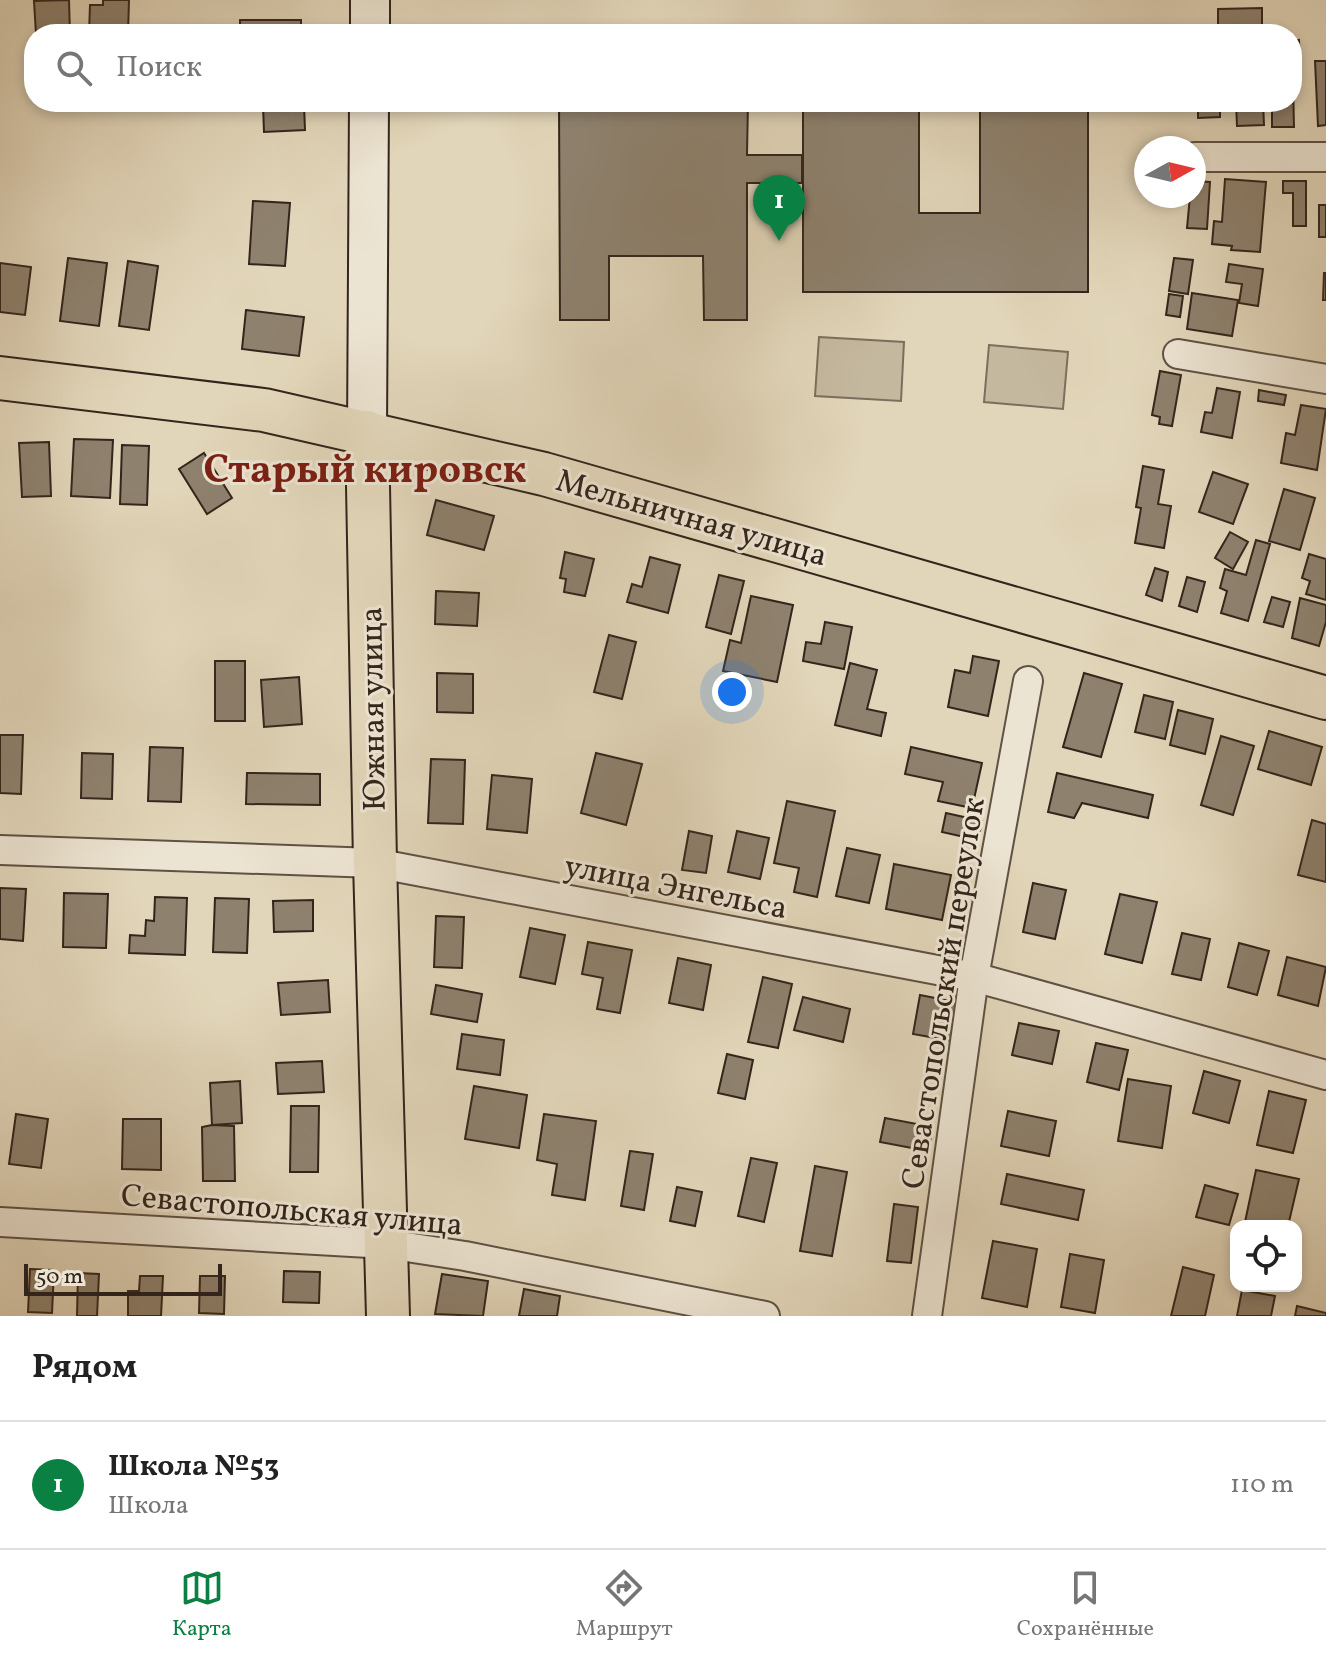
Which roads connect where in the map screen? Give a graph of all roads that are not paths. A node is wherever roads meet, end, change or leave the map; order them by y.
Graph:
1 (370, 0) edge
2 (370, 24) edge
3 (369, 112) edge
4 (1206, 157) edge
5 (1326, 157) edge
6 (1178, 354) dead end
7 (0, 378) edge
8 (1326, 379) edge
9 (367, 432) junction
10 (1028, 681) dead end
11 (1326, 698) edge
12 (0, 850) edge
13 (375, 863) junction
14 (974, 977) junction
15 (1326, 1075) edge
16 (0, 1222) edge
17 (387, 1244) junction
18 (388, 1316) edge
19 (765, 1316) edge
20 (927, 1316) edge

1 - 2 street
3 - 9 street, Южная улица
4 - 5 street
6 - 8 street
7 - 9 main road, Мельничная улица
9 - 11 main road, Мельничная улица
9 - 13 main road, Южная улица
10 - 14 street, Севастопольский переулок
12 - 13 street, улица Энгельса
13 - 14 street, улица Энгельса
13 - 17 main road, Южная улица
14 - 15 street, улица Энгельса
14 - 20 street, Севастопольский переулок
16 - 17 street, Севастопольская улица
17 - 18 main road, Южная улица
17 - 19 street, Севастопольская улица

